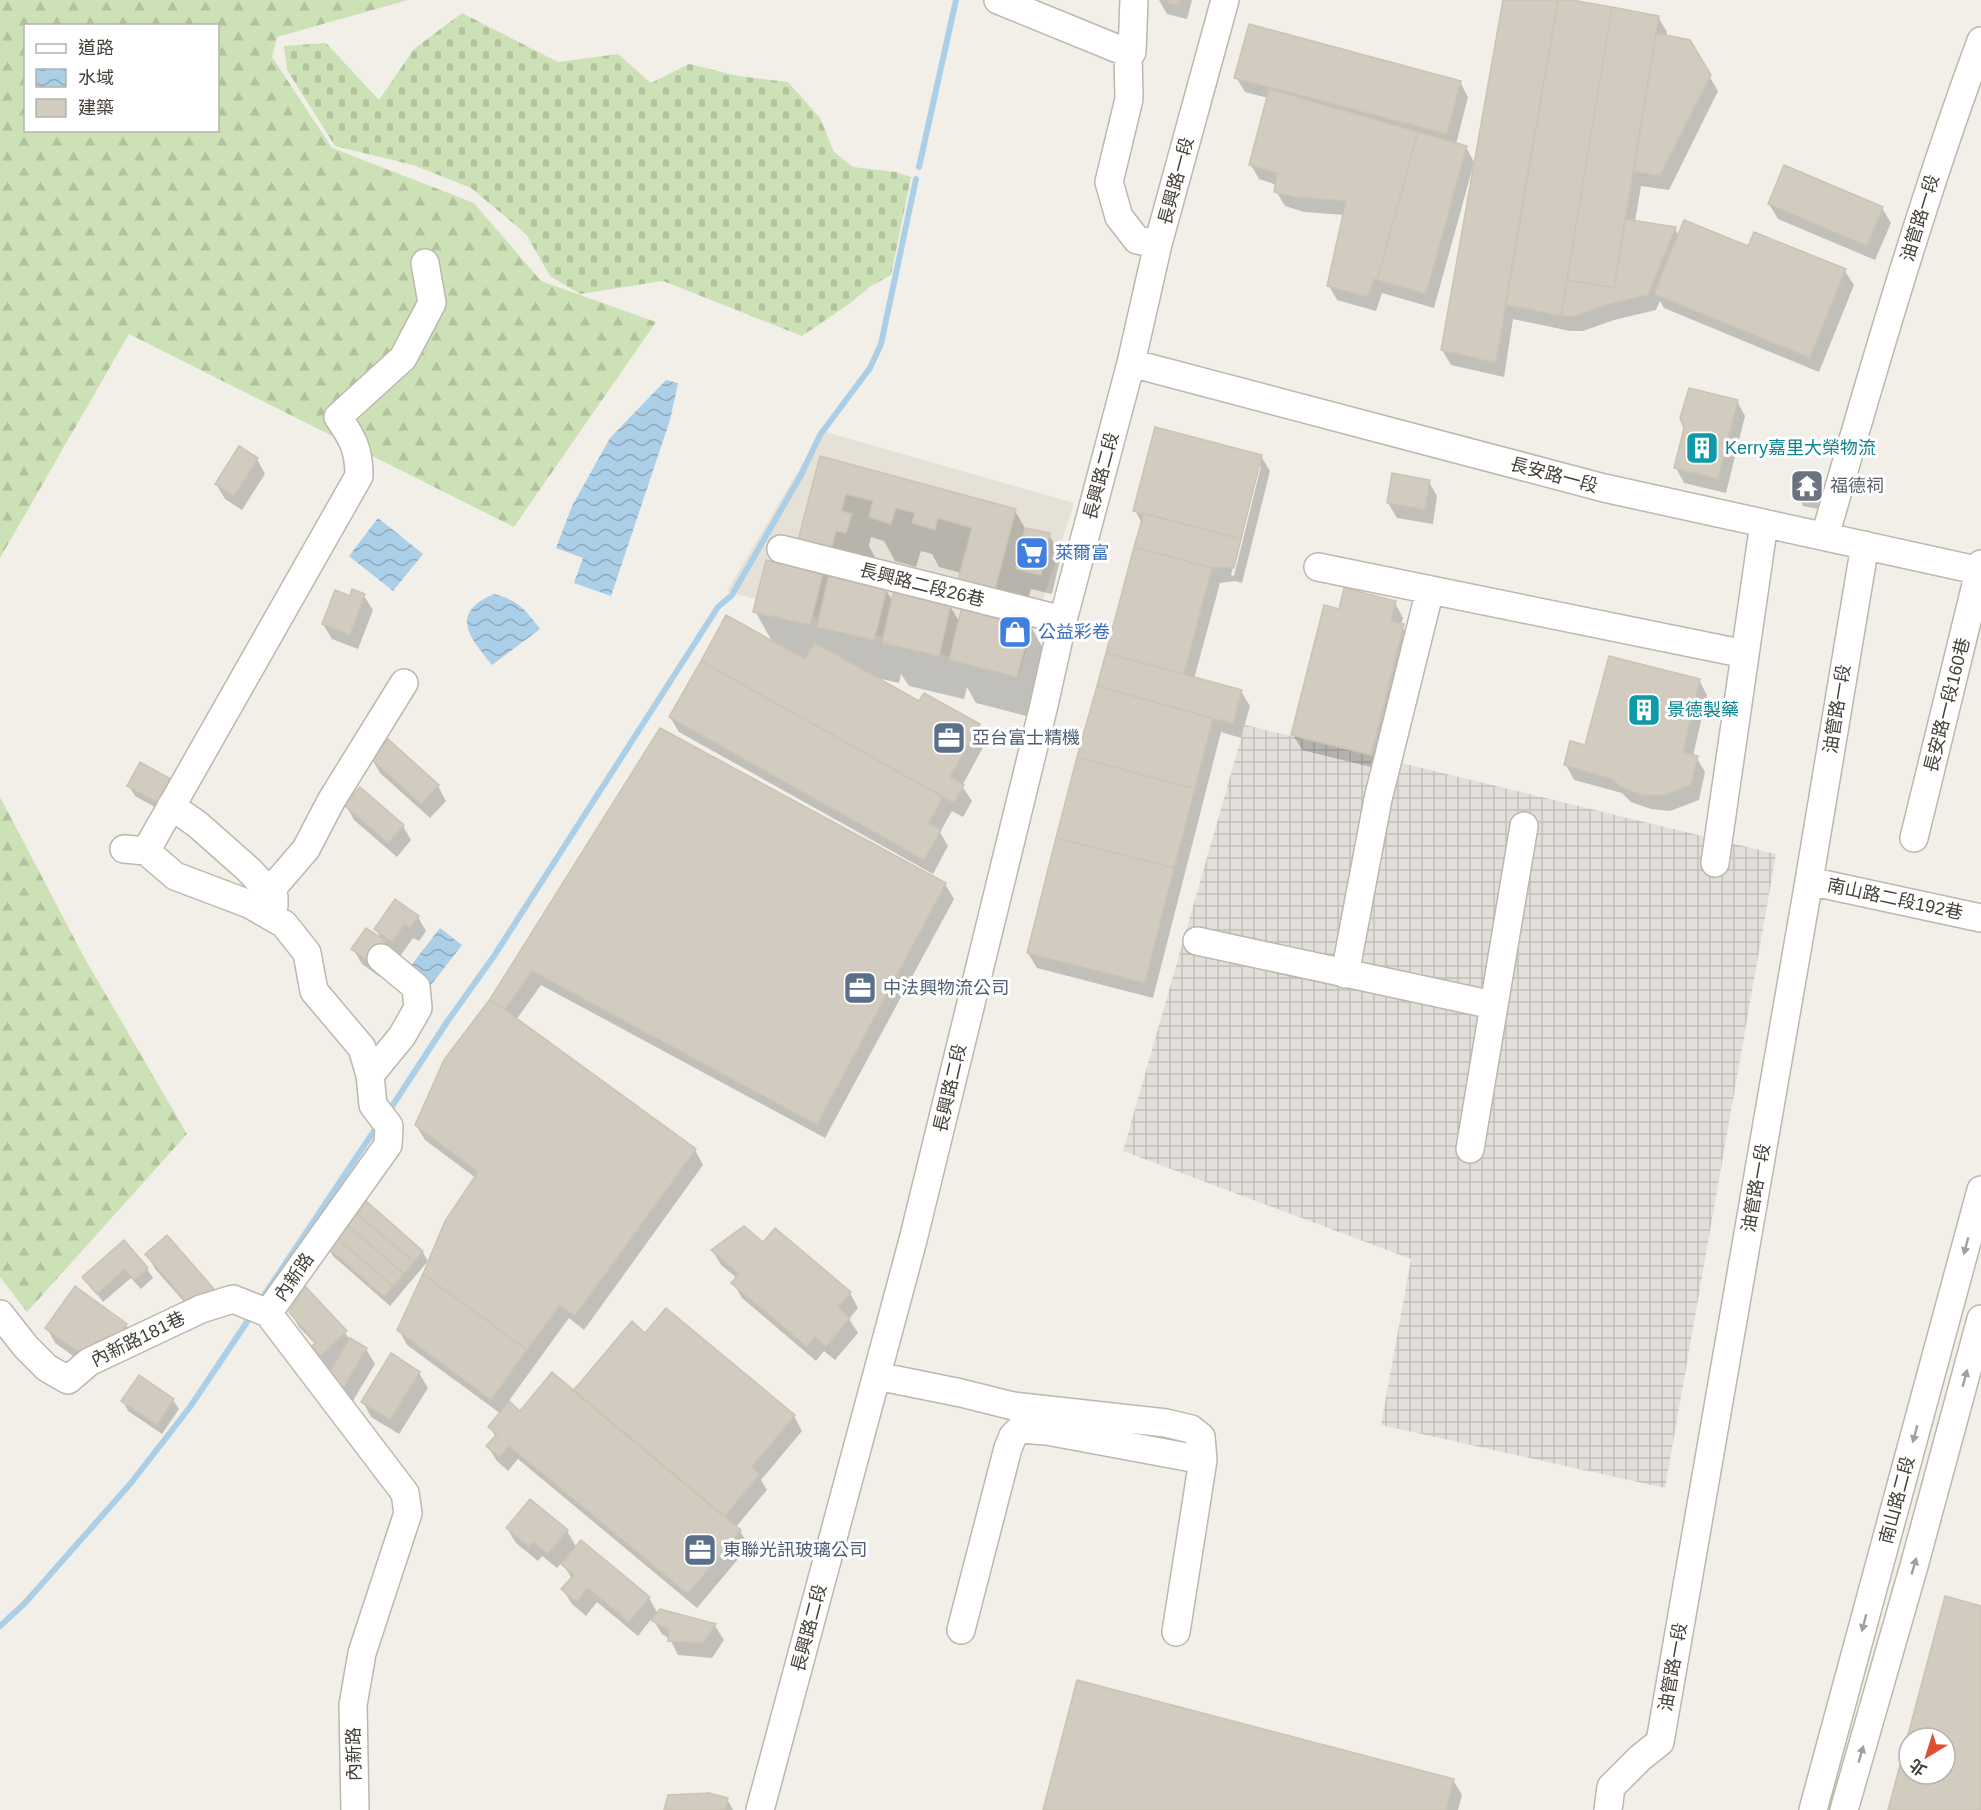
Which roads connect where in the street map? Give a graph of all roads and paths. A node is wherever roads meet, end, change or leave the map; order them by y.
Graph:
1 (998, 0) edge
2 (1134, 0) edge
3 (1225, 0) edge
4 (1981, 41) edge
5 (1128, 53) junction
6 (1158, 244) junction
7 (425, 263) dead end
8 (1131, 363) junction
9 (1764, 523) junction
10 (1825, 536) junction
11 (1865, 545) junction
12 (781, 549) dead end
13 (1318, 567) dead end
14 (1980, 569) edge
15 (1430, 590) junction
16 (1063, 620) junction
17 (1745, 654) junction
18 (404, 682) dead end
19 (171, 806) junction
20 (1524, 826) dead end
21 (1914, 838) dead end
22 (1715, 863) dead end
23 (1809, 881) junction
24 (269, 892) junction
25 (1981, 918) edge
26 (275, 919) junction
27 (1197, 941) dead end
28 (381, 958) dead end
29 (1345, 974) junction
30 (1493, 1005) junction
31 (370, 1075) junction
32 (1470, 1149) dead end
33 (1981, 1190) edge
34 (268, 1313) junction
35 (0, 1314) edge
36 (1981, 1319) edge
37 (877, 1376) junction
38 (1203, 1460) junction
39 (962, 1630) dead end
40 (1176, 1632) dead end
41 (355, 1810) edge
42 (760, 1810) edge
43 (1608, 1810) edge
44 (1813, 1810) edge
45 (1844, 1810) edge

1 - 5 street
2 - 5 street
3 - 6 street, 長興路一段
4 - 10 street, 油管路一段
5 - 6 street
6 - 8 street, 長興路一段
7 - 19 street
8 - 9 street, 長安路一段
8 - 16 street, 長興路二段
9 - 10 street, 長安路一段
9 - 17 street
10 - 11 street, 長安路一段
11 - 14 street, 長安路一段
11 - 23 street, 油管路一段
12 - 16 street, 長興路二段26巷
13 - 15 street
14 - 21 street, 長安路一段160巷
15 - 17 street
15 - 29 street
16 - 37 street, 長興路二段
17 - 22 street
18 - 24 street
19 - 24 street
19 - 26 street, 內新路
20 - 30 street
23 - 25 street, 南山路二段192巷
23 - 43 street, 油管路一段
24 - 26 street
26 - 31 street, 內新路
27 - 29 street
28 - 31 street
29 - 30 street
30 - 32 street
31 - 34 street, 內新路
33 -> 44 street, 南山路二段
34 - 35 street, 內新路181巷
34 - 41 street, 內新路
45 -> 36 street, 南山路二段
37 - 38 street
37 - 42 street, 長興路二段
38 - 39 street
38 - 40 street

